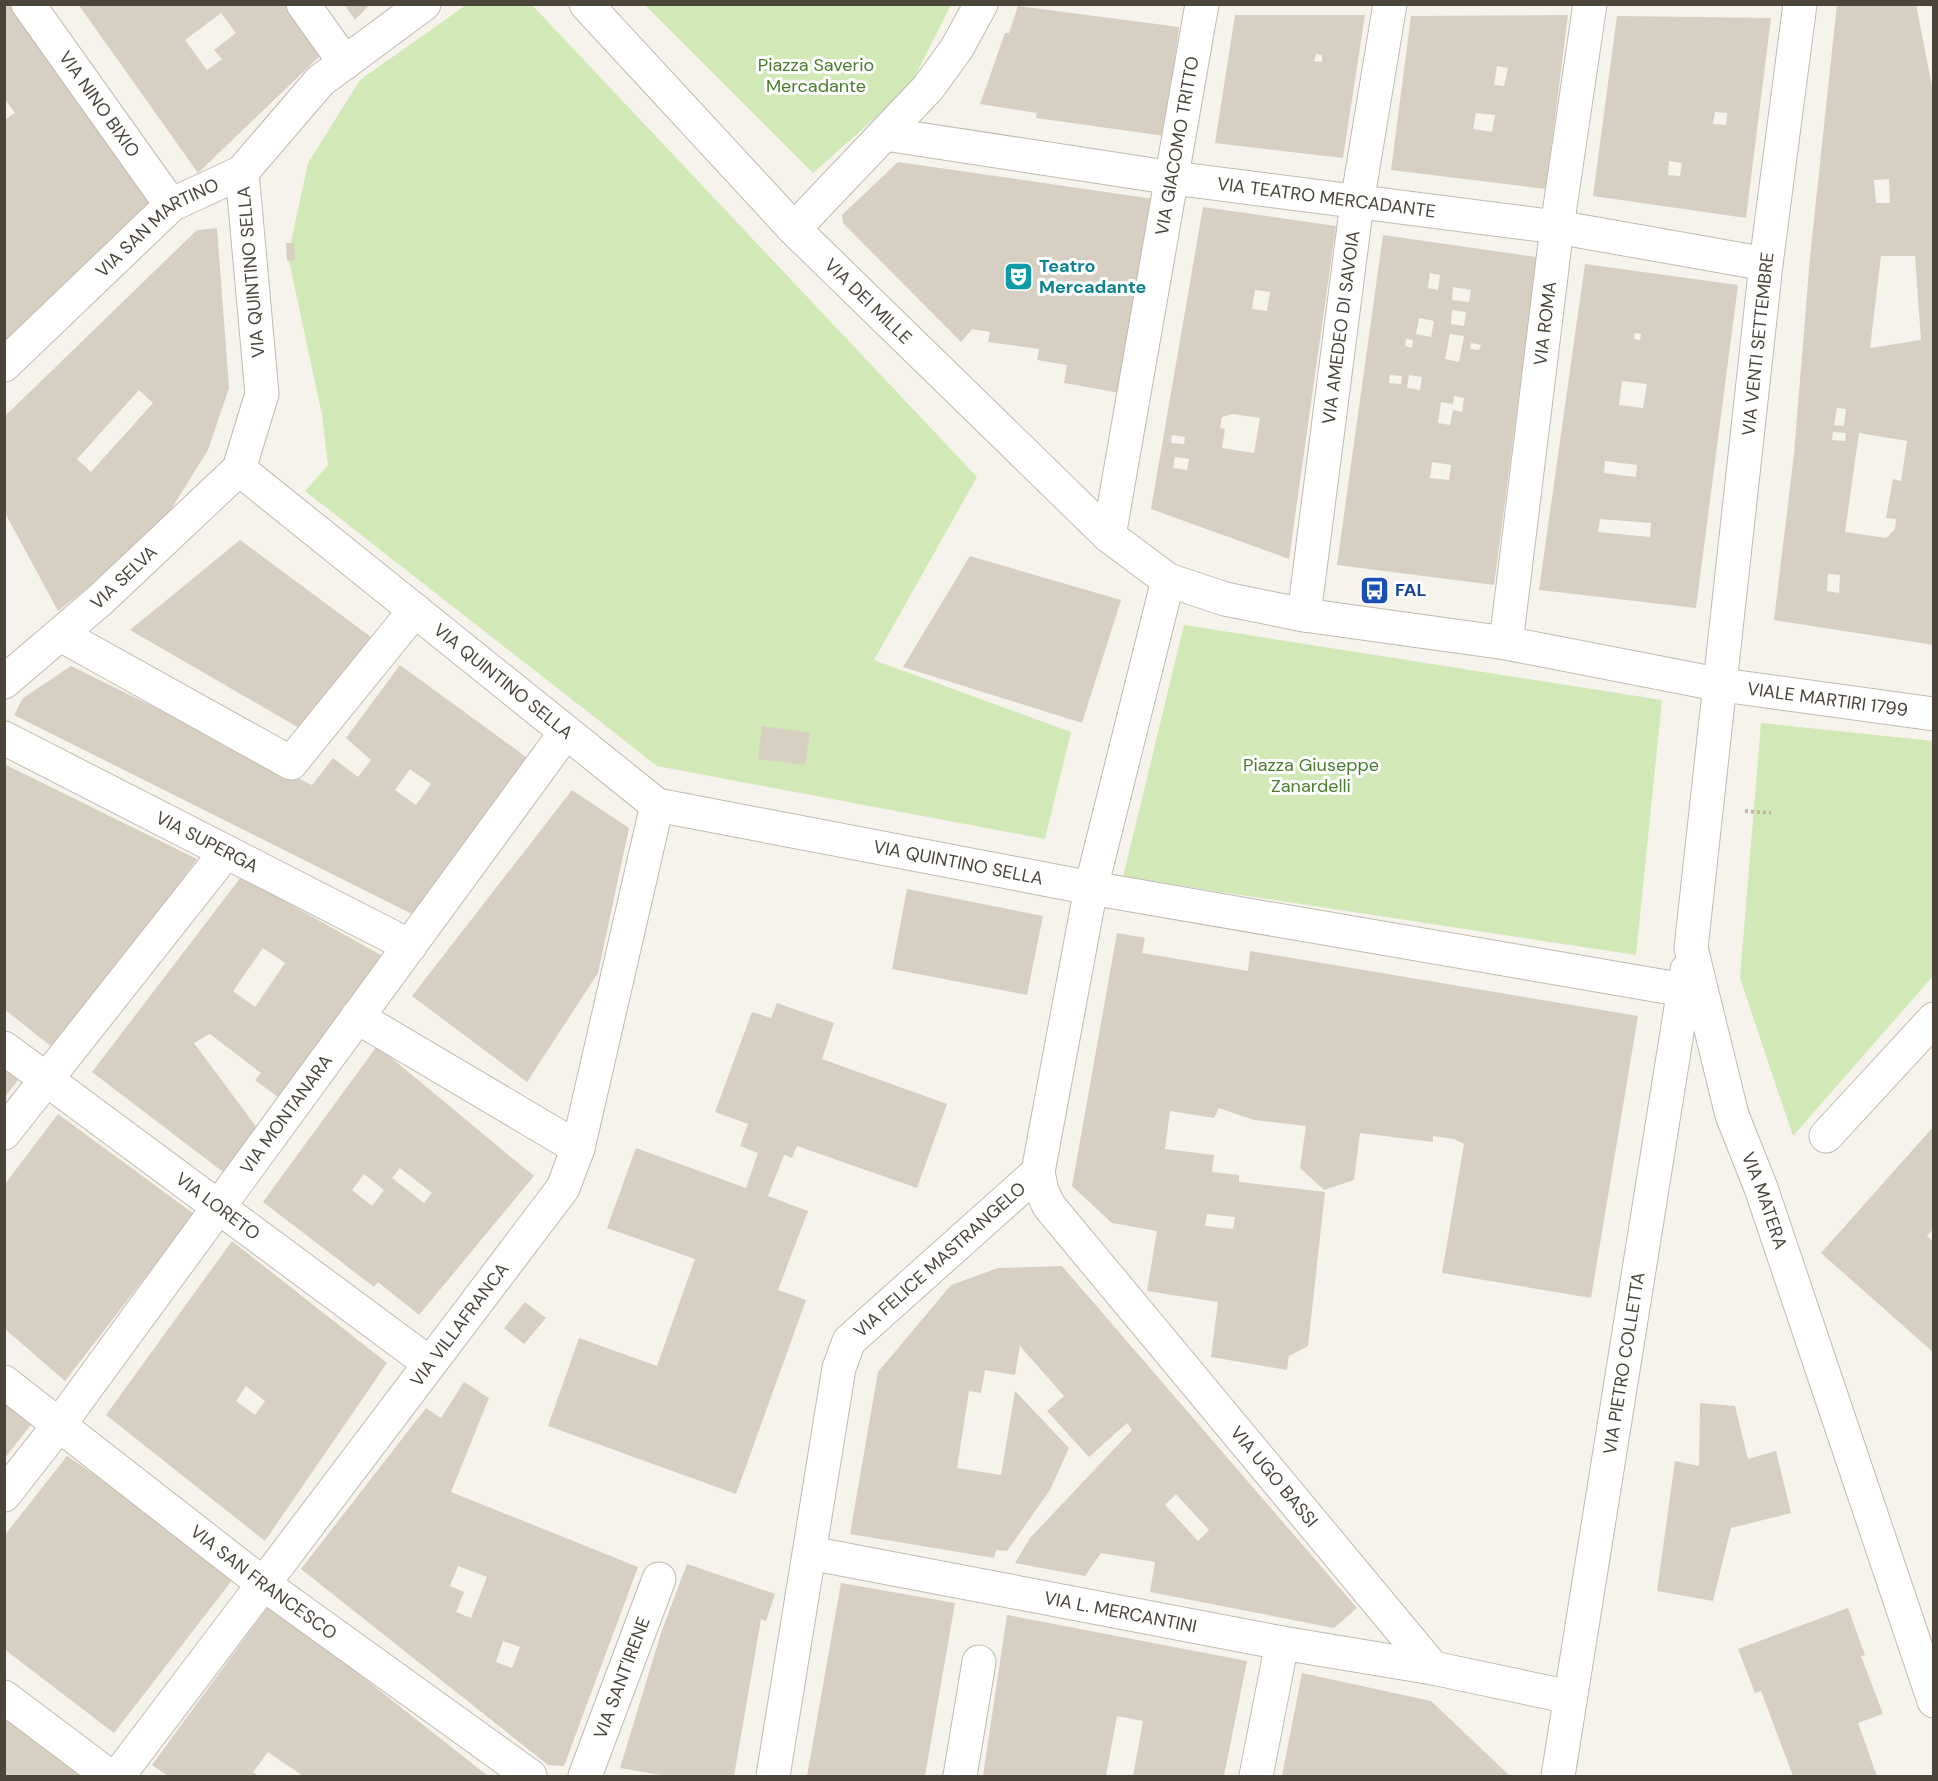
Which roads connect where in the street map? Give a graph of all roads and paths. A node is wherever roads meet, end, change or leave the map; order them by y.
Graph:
1 (28, 4) edge
2 (303, 4) edge
3 (424, 4) edge
4 (586, 4) edge
5 (981, 4) edge
6 (1202, 4) edge
7 (1390, 4) edge
8 (1590, 4) edge
9 (1800, 4) edge
10 (345, 63) junction
11 (885, 134) junction
12 (242, 172) junction
13 (1173, 178) junction
14 (1357, 203) junction
15 (171, 205) junction
16 (1557, 227) junction
17 (794, 229) junction
18 (1766, 264) junction
19 (4, 365) edge
20 (239, 469) junction
21 (1109, 536) junction
22 (1168, 580) junction
23 (415, 610) junction
24 (1304, 615) junction
25 (61, 635) junction
26 (1506, 643) junction
27 (8, 670) edge
28 (1722, 685) junction
29 (1934, 714) edge
30 (566, 732) junction
31 (4, 738) edge
32 (657, 806) junction
33 (1744, 810) dead end
34 (1771, 813) dead end
35 (226, 852) junction
36 (1091, 888) junction
37 (410, 945) junction
38 (1691, 948) junction
39 (1684, 990) junction
40 (357, 1017) junction
41 (1934, 1019) edge
42 (4, 1048) edge
43 (47, 1079) junction
44 (4, 1132) edge
45 (1826, 1136) dead end
46 (578, 1148) junction
47 (1038, 1172) junction
48 (218, 1207) junction
49 (429, 1364) junction
50 (4, 1382) edge
51 (59, 1425) junction
52 (4, 1495) edge
53 (810, 1553) junction
54 (659, 1579) dead end
55 (262, 1583) junction
56 (1922, 1629) edge
57 (1282, 1643) junction
58 (979, 1662) dead end
59 (1433, 1668) junction
60 (4, 1697) edge
61 (1570, 1697) junction
62 (1934, 1701) edge
63 (109, 1776) edge
64 (118, 1776) edge
65 (530, 1776) edge
66 (585, 1776) edge
67 (773, 1776) edge
68 (960, 1776) edge
69 (1256, 1776) edge
70 (1558, 1776) edge

1 - 15 street, VIA NINO BIXIO
2 - 10 street
3 - 10 street, VIA SAN MARTINO
4 - 17 street, VIA DEI MILLE
5 - 11 street
6 - 13 street, VIA GIACOMO TRITTO
7 - 14 street, VIA AMEDEO DI SAVOIA
8 - 16 street, VIA ROMA
9 - 18 street, VIA VENTI SETTEMBRE
10 - 12 street, VIA SAN MARTINO
11 - 13 street, VIA TEATRO MERCADANTE
11 - 17 street
12 - 15 street, VIA SAN MARTINO
12 - 20 street, VIA QUINTINO SELLA
13 - 14 street, VIA TEATRO MERCADANTE
13 - 21 street, VIA GIACOMO TRITTO
14 - 16 street, VIA TEATRO MERCADANTE
14 - 24 street, VIA AMEDEO DI SAVOIA
15 - 19 street, VIA SAN MARTINO
16 - 18 street, VIA TEATRO MERCADANTE
16 - 26 street, VIA ROMA
17 - 21 street, VIA DEI MILLE
18 - 28 street, VIA VENTI SETTEMBRE
20 - 23 street, VIA QUINTINO SELLA
20 - 25 street, VIA SELVA
21 - 22 street, VIA DEI MILLE
22 - 24 street
22 - 36 street
23 - 25 street
23 - 30 street, VIA QUINTINO SELLA
24 - 26 street
25 - 27 street, VIA SELVA
26 - 28 street
28 - 29 street, VIALE MARTIRI 1799
28 - 38 street, VIA MATERA
30 - 32 street, VIA QUINTINO SELLA
30 - 37 street, VIA MONTANARA
31 - 35 street, VIA SUPERGA
32 - 36 street, VIA QUINTINO SELLA
32 - 46 street, VIA VILLAFRANCA
33 - 34 path
35 - 37 street, VIA SUPERGA
35 - 43 street
36 - 39 street
36 - 47 street, VIA FELICE MASTRANGELO
37 - 40 street, VIA MONTANARA
38 - 39 street, VIA PIETRO COLLETTA
38 - 56 street, VIA MATERA
39 - 61 street, VIA PIETRO COLLETTA
40 - 46 street
40 - 48 street, VIA MONTANARA
41 - 45 street
42 - 43 street, VIA LORETO
43 - 44 street
43 - 48 street, VIA LORETO
46 - 49 street, VIA VILLAFRANCA
47 - 53 street, VIA FELICE MASTRANGELO
47 - 59 street, VIA UGO BASSI
48 - 49 street, VIA LORETO
48 - 51 street, VIA MONTANARA
49 - 55 street, VIA VILLAFRANCA
50 - 51 street, VIA SAN FRANCESCO
51 - 52 street, VIA MONTANARA
51 - 55 street, VIA SAN FRANCESCO
53 - 57 street, VIA L. MERCANTINI
53 - 67 street, VIA FELICE MASTRANGELO
54 - 66 street, VIA SANT'IRENE
55 - 64 street, VIA VILLAFRANCA
55 - 65 street, VIA SAN FRANCESCO
56 - 62 street, VIA MATERA
57 - 59 street, VIA L. MERCANTINI
57 - 69 street
58 - 68 street
59 - 61 street
60 - 63 street
61 - 70 street, VIA PIETRO COLLETTA

